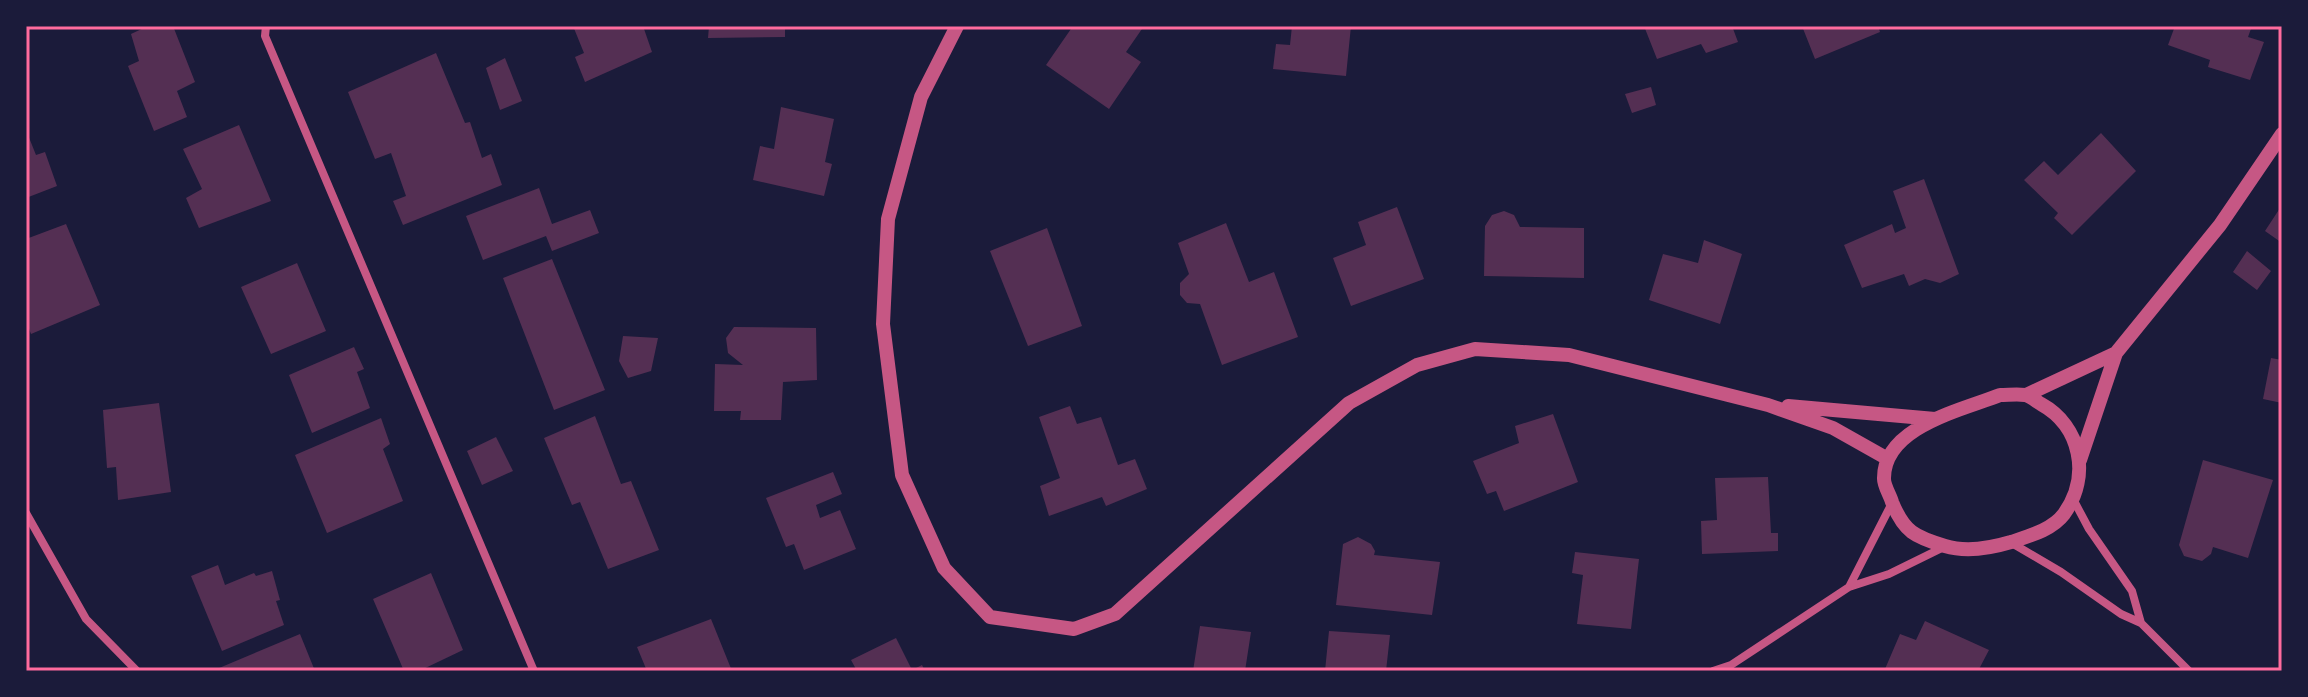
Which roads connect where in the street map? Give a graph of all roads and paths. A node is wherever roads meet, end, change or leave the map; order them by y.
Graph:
1 (266, 26) edge
2 (957, 26) edge
3 (2282, 134) edge
4 (2116, 353) junction
5 (2026, 395) junction
6 (1768, 405) junction
7 (1938, 419) junction
8 (1888, 459) junction
9 (2080, 460) junction
10 (2072, 497) junction
11 (1893, 502) junction
12 (26, 513) edge
13 (2010, 542) junction
14 (1946, 546) junction
15 (1849, 587) junction
16 (2141, 623) junction
17 (137, 671) edge
18 (534, 671) edge
19 (1713, 671) edge
20 (2189, 671) edge

1 - 18 street
2 - 6 street
3 - 4 street
4 - 5 street
4 - 9 street
5 - 7 street
5 - 9 street
6 - 7 street
6 - 8 street
7 - 8 street
8 - 11 street
9 - 10 street
10 - 13 street
10 - 16 street
11 - 14 street
11 - 15 street
12 - 17 street
13 - 14 street
13 - 16 street
14 - 15 street
15 - 19 street
16 - 20 street

